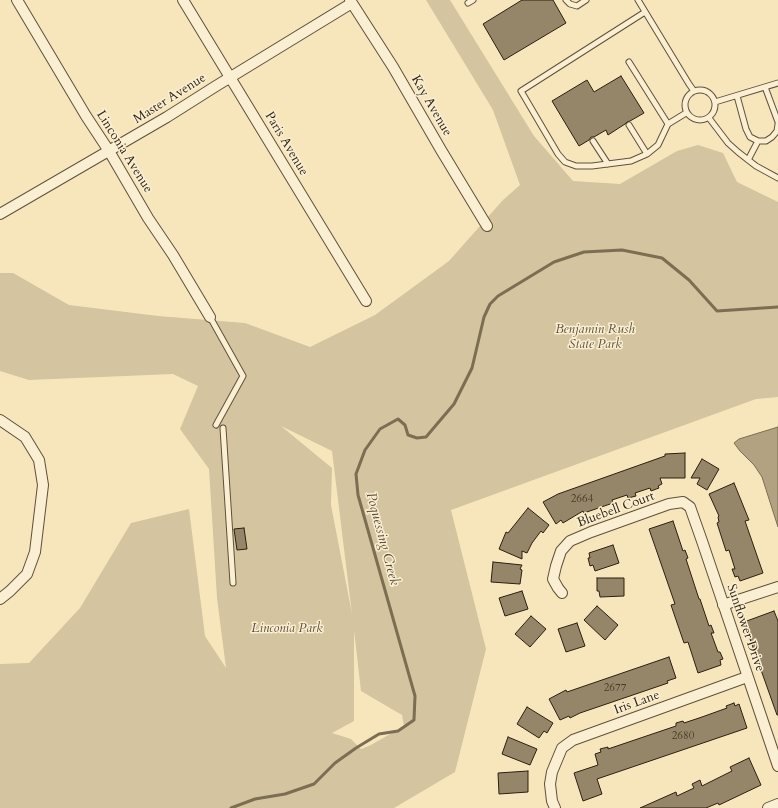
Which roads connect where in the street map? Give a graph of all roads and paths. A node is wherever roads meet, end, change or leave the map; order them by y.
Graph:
1 (17, 0) edge
2 (183, 0) edge
3 (473, 0) edge
4 (566, 0) edge
5 (586, 0) edge
6 (638, 0) edge
7 (351, 2) edge
8 (468, 3) dead end
9 (645, 12) junction
10 (629, 62) dead end
11 (230, 77) junction
12 (778, 83) edge
13 (765, 87) junction
14 (694, 91) junction
15 (737, 96) junction
16 (715, 102) junction
17 (686, 113) junction
18 (708, 118) junction
19 (778, 123) edge
20 (668, 124) junction
21 (629, 125) dead end
22 (592, 141) dead end
23 (758, 141) junction
24 (109, 151) junction
25 (647, 154) junction
26 (748, 160) junction
27 (608, 164) junction
28 (778, 178) edge
29 (0, 214) edge
30 (486, 226) dead end
31 (366, 301) dead end
32 (210, 317) joint
33 (0, 420) edge
34 (216, 425) dead end
35 (223, 428) dead end
36 (683, 502) joint
37 (233, 583) dead end
38 (777, 589) edge
39 (562, 593) dead end
40 (0, 599) edge
41 (723, 605) junction
42 (747, 677) junction
43 (778, 766) edge
44 (778, 804) edge
45 (556, 808) edge
46 (768, 808) edge

1 - 24 street, Linconia Avenue
2 - 11 street, Paris Avenue
3 - 8 lane
4 - 5 lane
6 - 9 lane
7 - 11 street, Master Avenue
7 - 30 street, Kay Avenue
9 - 14 lane
9 - 27 lane
10 - 20 lane
11 - 24 street, Master Avenue
11 - 31 street, Paris Avenue
12 - 13 lane
13 - 15 lane
13 - 19 lane
14 - 16 lane
14 - 17 lane
15 - 16 lane
15 - 23 lane
16 - 18 lane
17 - 18 lane
17 - 20 lane
18 - 26 lane
19 - 23 lane
20 - 25 lane
21 - 25 lane
22 - 27 lane
23 - 26 lane
24 - 29 street, Master Avenue
24 - 32 street, Linconia Avenue
25 - 27 lane
26 - 28 lane
32 - 34 lane
33 - 40 street
35 - 37 lane
36 - 39 street, Bluebell Court
36 - 41 street, Sunflower Drive
38 - 41 street
41 - 42 street, Sunflower Drive
42 - 43 street, Sunflower Drive
42 - 45 street, Iris Lane
44 - 46 street

